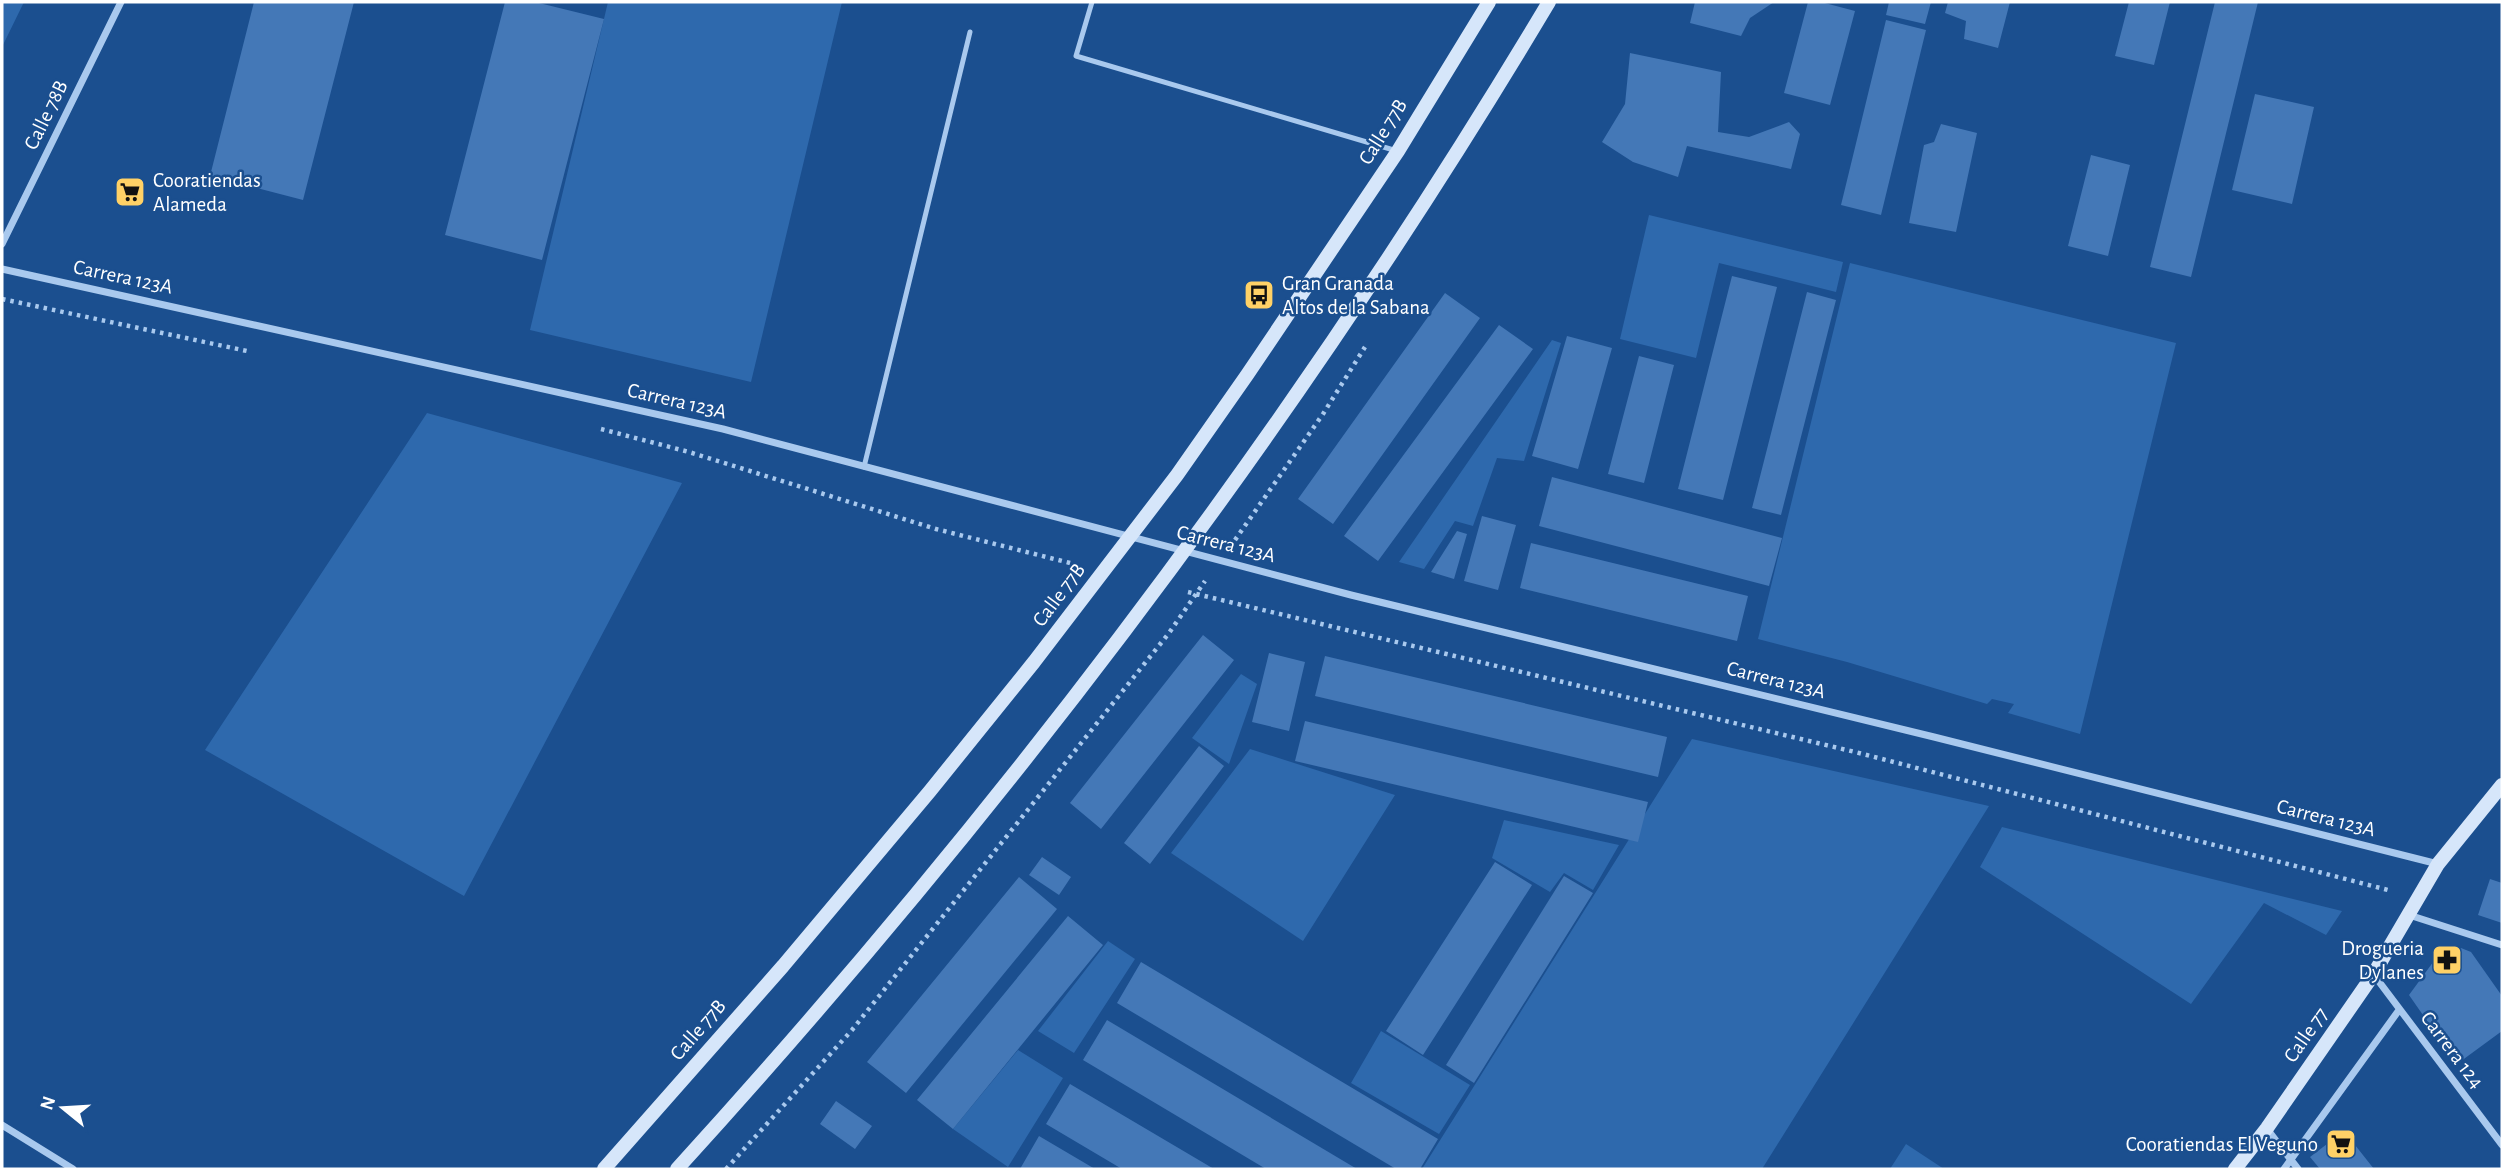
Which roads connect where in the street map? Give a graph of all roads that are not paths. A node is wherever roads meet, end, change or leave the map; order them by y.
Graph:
1 (121, 2) edge
2 (1092, 2) edge
3 (1489, 2) edge
4 (1549, 2) edge
5 (970, 32) dead end
6 (1398, 151) junction
7 (2, 244) edge
8 (2, 269) edge
9 (864, 467) junction
10 (1130, 537) junction
11 (1183, 551) junction
12 (2502, 785) edge
13 (2438, 864) junction
14 (2409, 915) junction
15 (2502, 945) edge
16 (2373, 975) junction
17 (2399, 1010) junction
18 (2, 1125) edge
19 (2267, 1128) junction
20 (2502, 1145) edge
21 (2291, 1160) junction
22 (73, 1169) edge
23 (604, 1169) edge
24 (677, 1169) edge
25 (2235, 1169) edge
26 (2284, 1169) edge
27 (2298, 1169) edge

1 - 7 street, Calle 78B
2 - 6 lane
3 - 6 street, Calle 77B
4 - 11 street
5 - 9 lane
6 - 10 street, Calle 77B
8 - 9 street, Carrera 123A
9 - 10 street, Carrera 123A
10 - 11 street, Carrera 123A
10 - 23 street, Calle 77B
11 - 13 street, Carrera 123A
11 - 24 street
12 - 13 street, Calle 77
13 - 14 street, Calle 77
14 - 15 street
14 - 16 street, Calle 77
16 - 17 street, Carrera 124
16 - 19 street, Calle 77
17 - 20 street, Carrera 124
17 - 21 street
18 - 22 street
19 - 21 street
19 - 25 street, Calle 77
21 - 26 street
21 - 27 street

